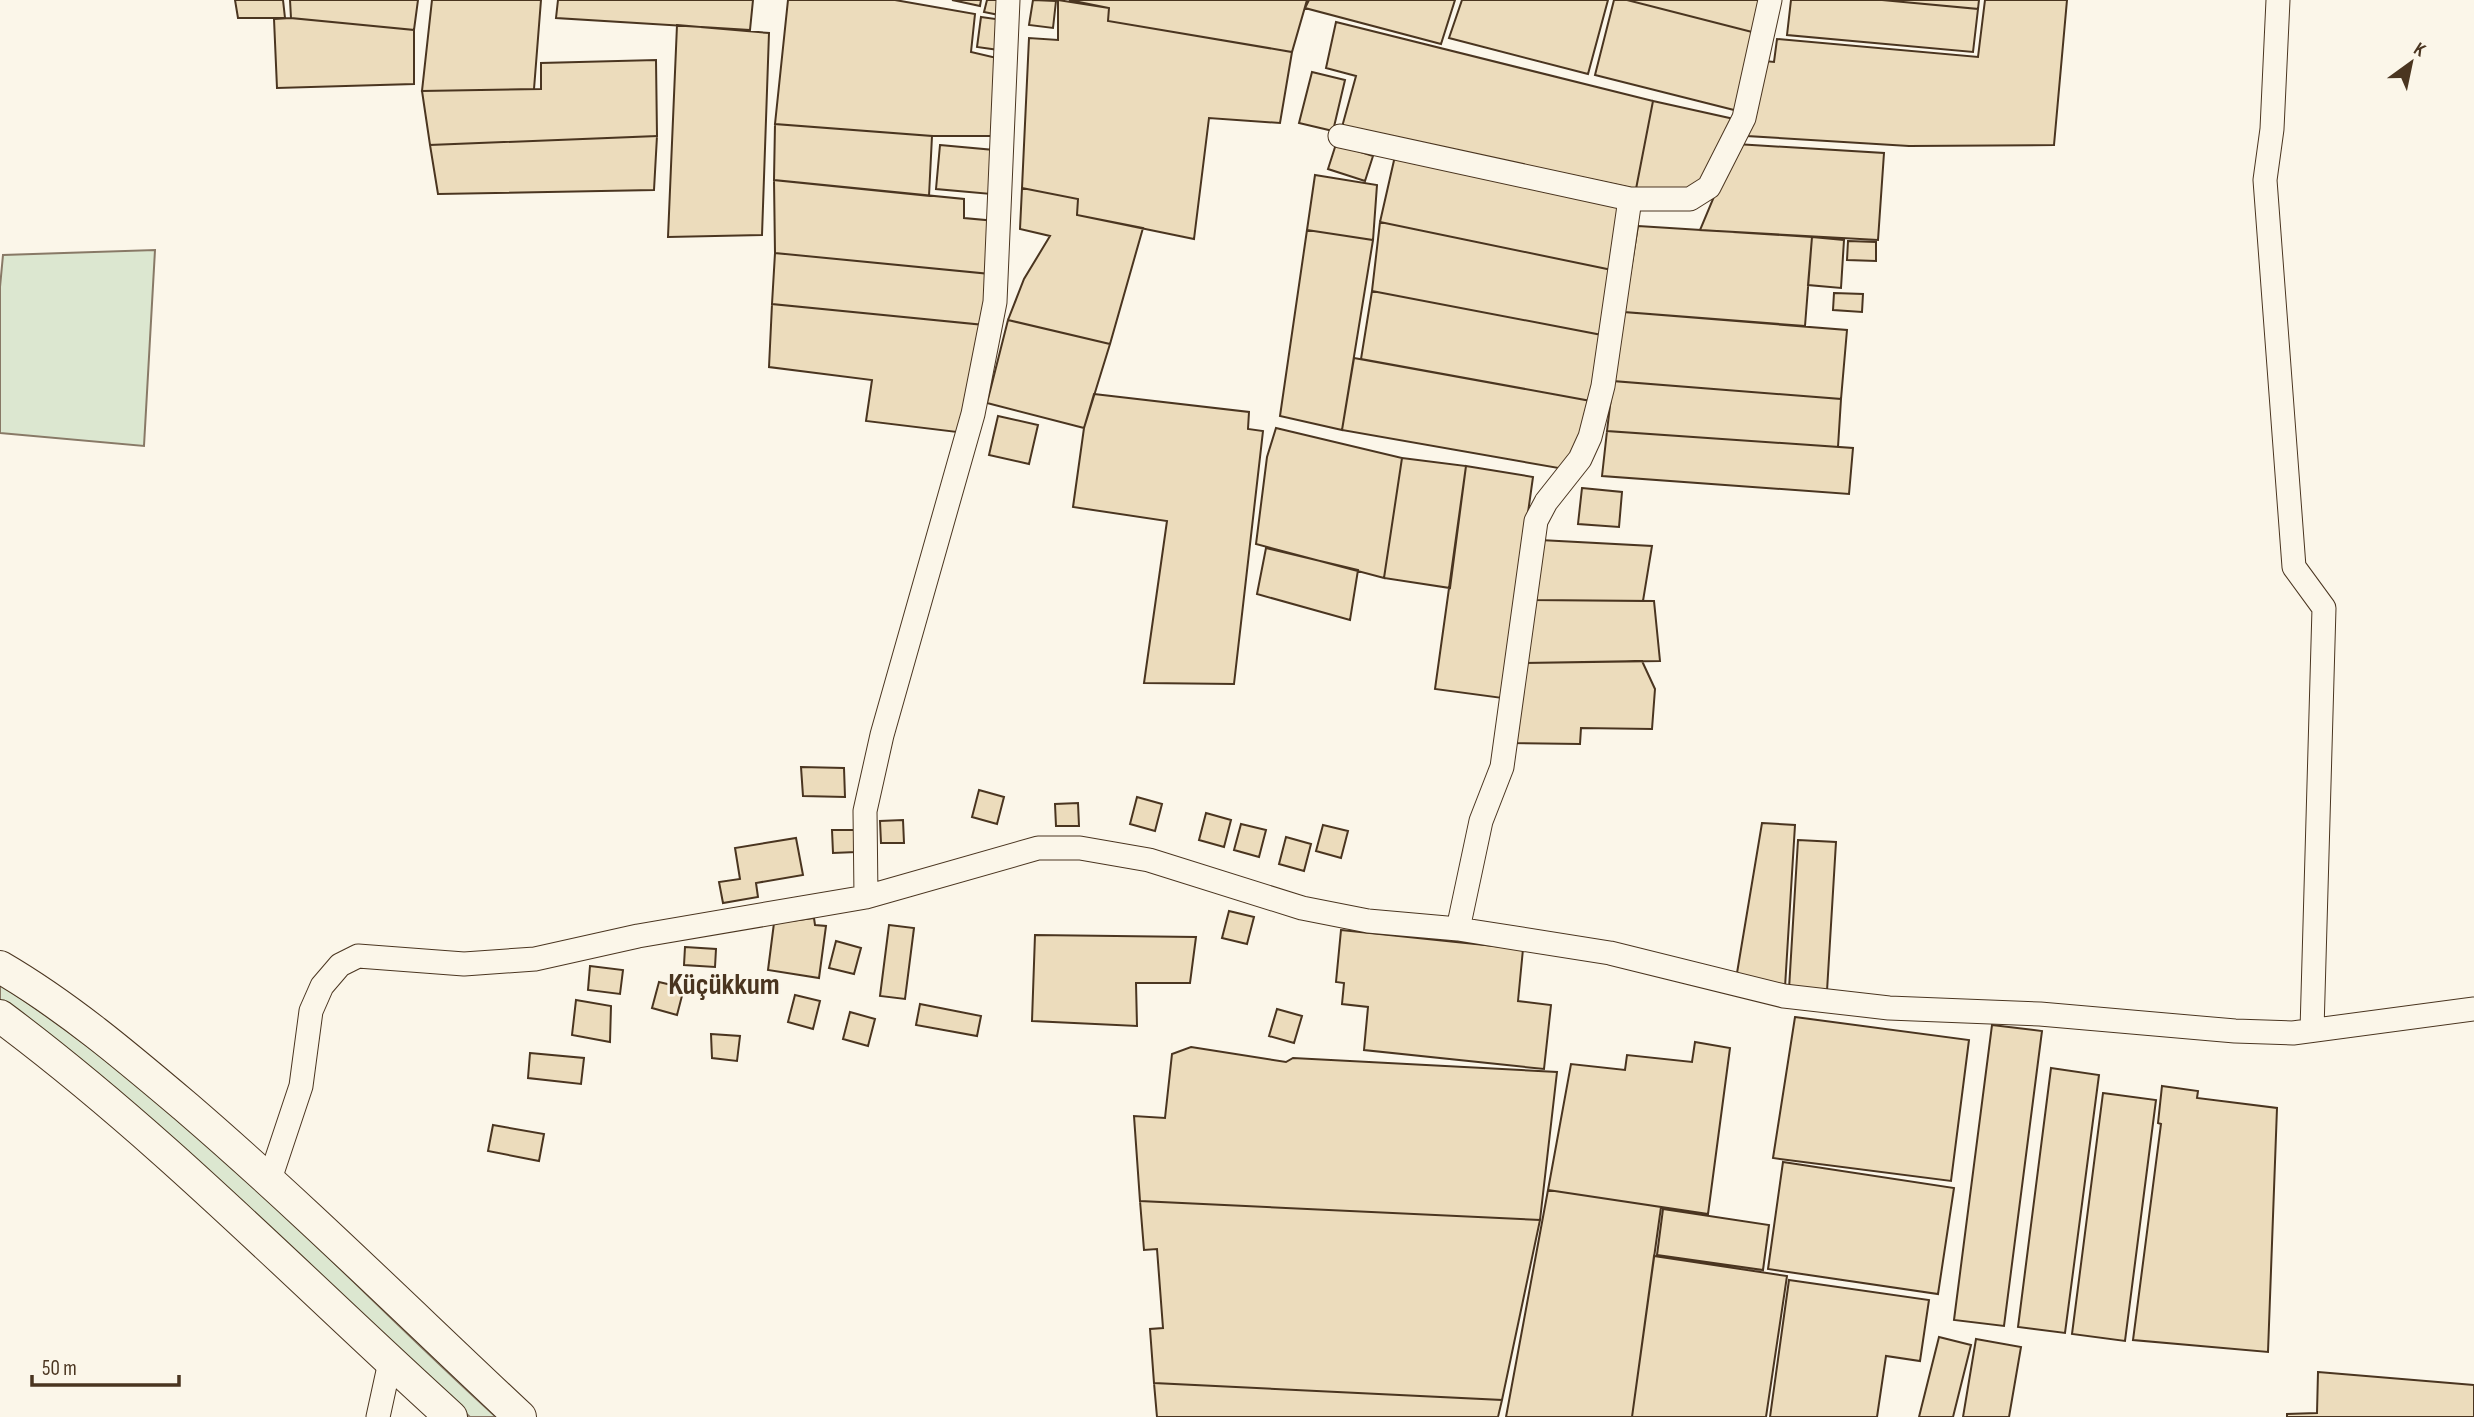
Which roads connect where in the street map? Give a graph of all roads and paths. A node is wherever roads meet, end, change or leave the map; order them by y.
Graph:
1 (1008, 0) edge
2 (1770, 0) edge
3 (2278, 0) edge
4 (1340, 136) dead end
5 (1630, 200) junction
6 (866, 897) junction
7 (1458, 929) junction
8 (0, 967) edge
9 (2474, 1009) edge
10 (0, 1016) edge
11 (2312, 1030) junction
12 (270, 1179) junction
13 (390, 1362) junction
14 (378, 1417) edge
15 (451, 1417) edge
16 (520, 1417) edge

1 - 6 street
2 - 5 street
3 - 11 street
4 - 5 street
5 - 7 street
6 - 7 street
6 - 12 street
7 - 11 street
8 - 12 highway
9 - 11 street
10 - 13 highway
12 - 16 highway
13 - 14 street
13 - 15 highway

